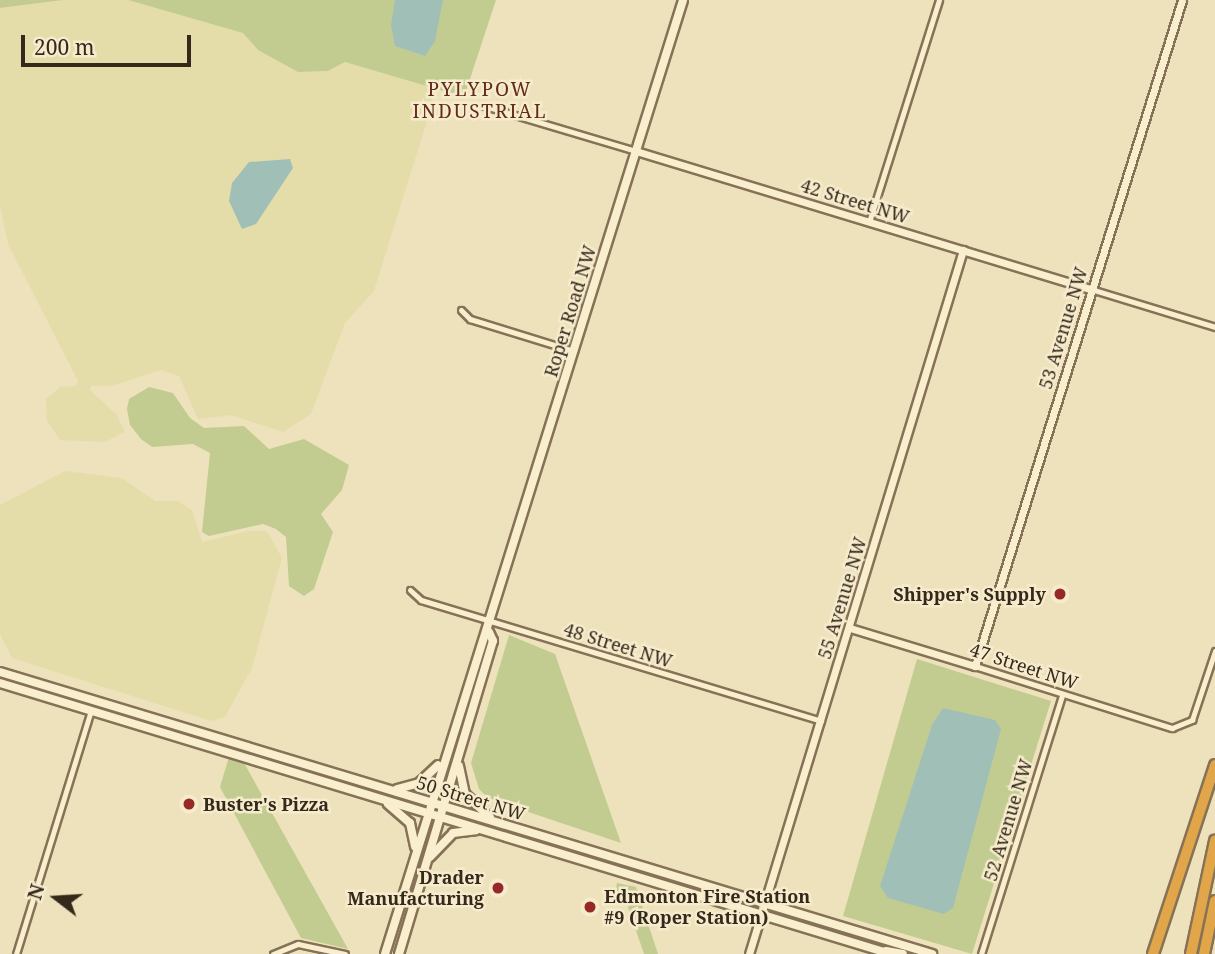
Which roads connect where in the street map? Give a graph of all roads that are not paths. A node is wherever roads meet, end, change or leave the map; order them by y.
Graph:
1 (683, 0) edge
2 (939, 0) edge
3 (1182, 0) edge
4 (485, 106) dead end
5 (636, 151) junction
6 (869, 222) junction
7 (963, 250) junction
8 (1091, 289) junction
9 (461, 310) dead end
10 (1215, 327) edge
11 (574, 352) junction
12 (410, 590) dead end
13 (492, 621) junction
14 (850, 628) junction
15 (489, 632) junction
16 (1215, 651) edge
17 (975, 666) junction
18 (0, 672) edge
19 (0, 683) edge
20 (1062, 695) junction
21 (94, 700) junction
22 (91, 711) junction
23 (821, 721) junction
24 (445, 754) junction
25 (459, 755) junction
26 (1215, 765) edge
27 (384, 788) junction
28 (379, 798) junction
29 (430, 802) junction
30 (443, 806) junction
31 (427, 813) junction
32 (440, 816) junction
33 (498, 823) junction
34 (483, 830) junction
35 (1215, 841) edge
36 (415, 851) junction
37 (426, 863) junction
38 (1215, 901) edge
39 (765, 904) junction
40 (762, 914) junction
41 (876, 949) junction
42 (16, 954) edge
43 (272, 954) edge
44 (345, 954) edge
45 (385, 954) edge
46 (399, 954) edge
47 (749, 954) edge
48 (891, 954) edge
49 (904, 954) edge
50 (932, 954) edge
51 (981, 954) edge
52 (1153, 954) edge
53 (1191, 954) edge
54 (1204, 954) edge

1 - 5 main road, Roper Road NW
2 - 6 street
3 - 8 street, 53 Avenue NW
4 - 5 street, 42 Street NW
5 - 6 street, 42 Street NW
5 - 11 main road, Roper Road NW
6 - 7 street, 42 Street NW
7 - 8 street, 42 Street NW
7 - 14 street, 55 Avenue NW
8 - 10 street, 42 Street NW
8 - 17 street, 53 Avenue NW
9 - 11 street
11 - 13 main road, Roper Road NW
12 - 13 street, 48 Street NW
13 - 15 main road, Roper Road NW
13 - 23 street, 48 Street NW
14 - 17 street, 47 Street NW
14 - 23 street, 55 Avenue NW
15 - 24 main road, Roper Road NW
15 - 25 main road, Roper Road NW
16 - 20 street, 47 Street NW
17 - 20 street, 47 Street NW
18 - 21 main road, 50 Street NW
19 - 22 main road, 50 Street NW
20 - 51 street, 52 Avenue NW
21 - 22 street
21 - 27 main road, 50 Street NW
22 - 28 main road, 50 Street NW
22 - 42 street
23 - 39 street, 55 Avenue NW
24 - 27 main road
24 - 29 main road, Roper Road NW
25 - 30 main road, Roper Road NW
25 - 33 main road
26 - 52 highway
27 - 29 main road, 50 Street NW
28 - 31 main road, 50 Street NW
28 - 36 main road
29 - 30 main road, 50 Street NW
29 - 31 main road, Roper Road NW
30 - 32 main road, Roper Road NW
30 - 33 main road, 50 Street NW
31 - 32 main road, 50 Street NW
31 - 36 main road, Roper Road NW
32 - 34 main road, 50 Street NW
32 - 37 main road, Roper Road NW
33 - 39 main road, 50 Street NW
34 - 37 main road
34 - 40 main road, 50 Street NW
35 - 53 highway
36 - 45 main road, Roper Road NW
37 - 46 main road, Roper Road NW
38 - 54 highway
39 - 40 street, 55 Avenue NW
39 - 50 main road, 50 Street NW
40 - 41 main road, 50 Street NW
40 - 47 street, 55 Avenue NW
41 - 48 main road, 50 Street NW
41 - 49 main road
43 - 44 street

